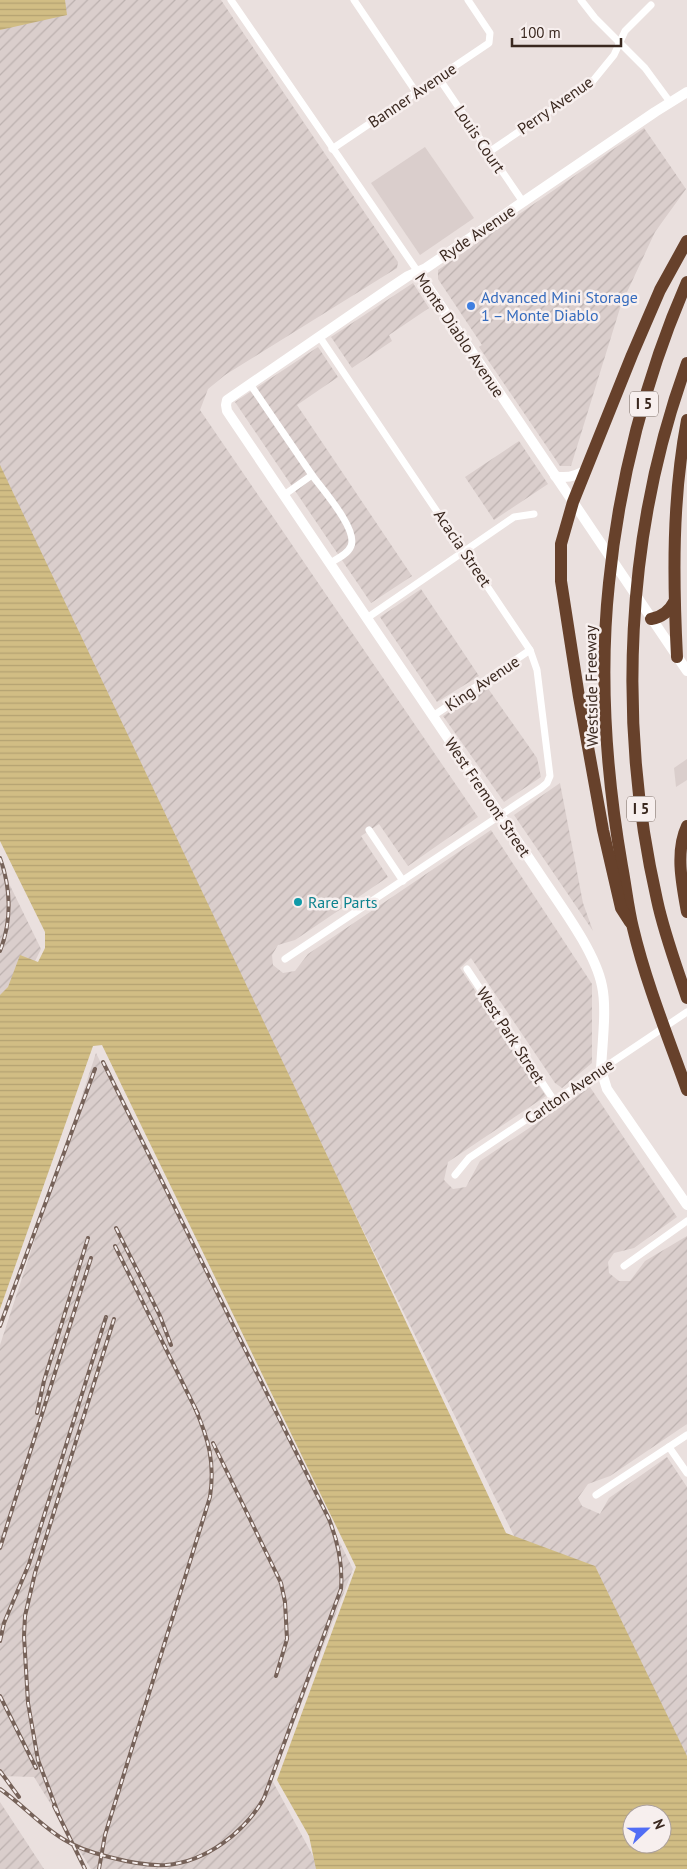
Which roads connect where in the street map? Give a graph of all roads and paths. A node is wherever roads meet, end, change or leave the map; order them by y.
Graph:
1 (231, 0) edge
2 (354, 0) edge
3 (468, 0) edge
4 (581, 0) edge
5 (651, 5) dead end
6 (620, 43) junction
7 (438, 77) junction
8 (416, 92) junction
9 (687, 92) edge
10 (670, 102) junction
11 (332, 149) junction
12 (489, 152) junction
13 (523, 202) junction
14 (687, 241) edge
15 (418, 272) junction
16 (687, 282) edge
17 (319, 336) junction
18 (687, 363) edge
19 (250, 384) junction
20 (227, 411) joint
21 (687, 420) edge
22 (587, 469) junction
23 (312, 475) junction
24 (555, 476) junction
25 (284, 495) junction
26 (572, 502) junction
27 (534, 514) dead end
28 (464, 551) junction
29 (330, 563) junction
30 (674, 602) junction
31 (367, 618) junction
32 (651, 619) junction
33 (530, 650) junction
34 (677, 657) junction
35 (687, 671) edge
36 (433, 716) junction
37 (500, 815) junction
38 (687, 826) edge
39 (369, 830) dead end
40 (403, 881) junction
41 (687, 912) edge
42 (633, 928) junction
43 (285, 959) dead end
44 (468, 969) dead end
45 (686, 993) edge
46 (687, 1012) edge
47 (601, 1070) junction
48 (687, 1090) edge
49 (555, 1102) junction
50 (455, 1175) dead end
51 (687, 1205) edge
52 (687, 1221) edge
53 (624, 1266) dead end
54 (687, 1435) edge
55 (669, 1447) junction
56 (687, 1473) edge
57 (596, 1495) dead end

1 - 11 street, Monte Diablo Avenue
2 - 8 street
3 - 7 street, Banner Avenue
4 - 6 street
5 - 6 street, Perry Avenue
6 - 10 street
6 - 12 street, Perry Avenue
7 - 8 street, Banner Avenue
7 - 12 street, Louis Court
8 - 11 street, Banner Avenue
9 - 10 street, Ryde Avenue
10 - 13 street, Ryde Avenue
11 - 15 street, Monte Diablo Avenue
12 - 13 street, Louis Court
13 - 15 street, Ryde Avenue
14 - 22 highway
15 - 17 street, Ryde Avenue
15 - 24 street, Monte Diablo Avenue
16 - 42 highway, Westside Freeway / I 5
17 - 19 street, Ryde Avenue
17 - 28 street, Acacia Street
18 - 45 highway, I 5
19 - 20 street, Ryde Avenue
19 - 23 street
20 - 25 street, West Fremont Street
21 - 30 highway
22 - 24 street
22 - 26 highway
23 - 25 street
23 - 29 street
24 - 26 street, Monte Diablo Avenue
25 - 29 street, West Fremont Street
26 - 32 street, Monte Diablo Avenue
26 - 42 highway
27 - 28 street
28 - 31 street
28 - 33 street, Acacia Street
29 - 31 street, West Fremont Street
30 - 32 highway
30 - 34 highway
31 - 36 street, West Fremont Street
32 - 34 street, Monte Diablo Avenue
33 - 36 street, King Avenue
33 - 37 street, Acacia Street
34 - 35 street, Monte Diablo Avenue
36 - 37 street, West Fremont Street
37 - 40 street
37 - 47 street, West Fremont Street
38 - 41 highway
39 - 40 street
40 - 43 street
42 - 48 highway, Westside Freeway / I 5
44 - 49 street, West Park Street
46 - 47 street, Carlton Avenue
47 - 49 street, Carlton Avenue
47 - 51 street, West Fremont Street
49 - 50 street, Carlton Avenue
52 - 53 street
54 - 55 street
55 - 56 street
55 - 57 street

